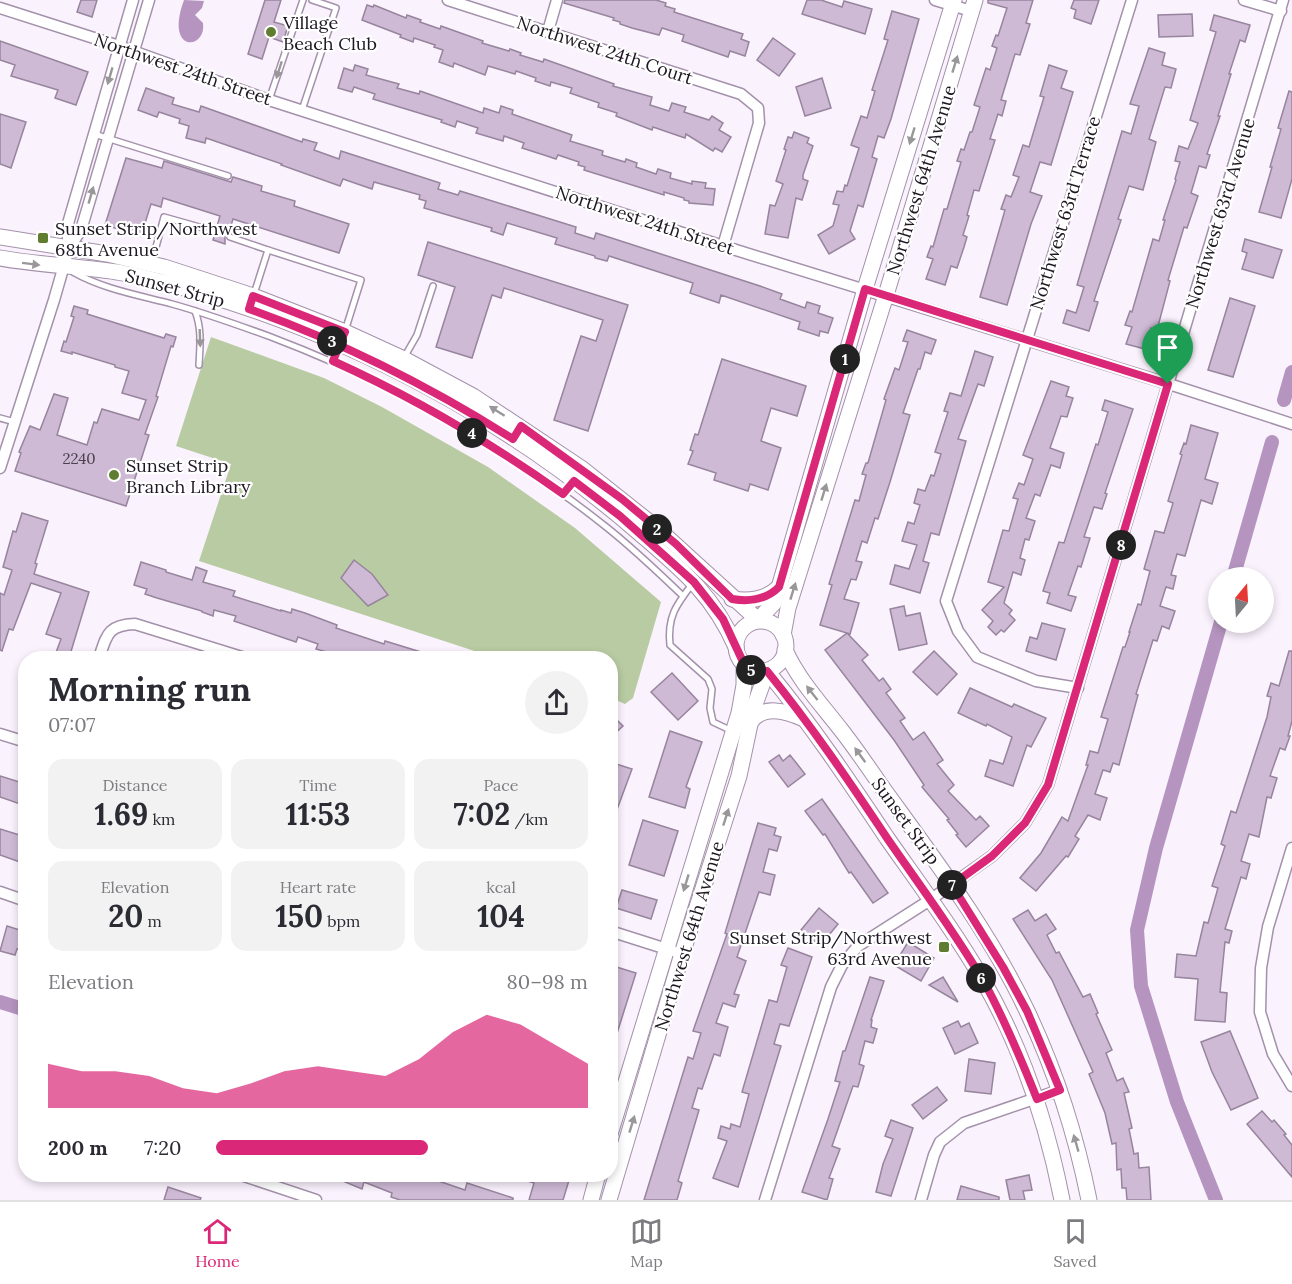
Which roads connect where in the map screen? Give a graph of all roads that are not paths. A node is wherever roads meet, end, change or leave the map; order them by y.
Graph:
1 (133, 0) edge
2 (148, 0) edge
3 (303, 0) edge
4 (312, 0) edge
5 (448, 0) edge
6 (557, 0) edge
7 (935, 0) edge
8 (1132, 0) edge
9 (1244, 0) edge
10 (953, 3) edge
11 (1282, 5) edge
12 (973, 6) edge
13 (0, 8) edge
14 (548, 31) junction
15 (118, 46) junction
16 (133, 51) junction
17 (269, 99) junction
18 (302, 110) junction
19 (94, 134) junction
20 (108, 139) junction
21 (228, 176) dead end
22 (203, 228) dead end
23 (0, 237) edge
24 (230, 237) dead end
25 (723, 246) junction
26 (69, 248) junction
27 (268, 250) junction
28 (0, 258) edge
29 (152, 264) junction
30 (63, 267) junction
31 (433, 286) dead end
32 (865, 289) junction
33 (886, 295) junction
34 (251, 303) junction
35 (195, 311) junction
36 (342, 338) junction
37 (1025, 340) junction
38 (404, 359) junction
39 (333, 361) junction
40 (199, 365) dead end
41 (1168, 384) junction
42 (0, 418) edge
43 (15, 422) junction
44 (1292, 424) edge
45 (517, 433) junction
46 (1, 461) edge
47 (574, 481) junction
48 (563, 494) junction
49 (694, 582) junction
50 (779, 587) junction
51 (683, 596) junction
52 (732, 599) junction
53 (758, 620) junction
54 (784, 643) junction
55 (736, 647) junction
56 (101, 651) edge
57 (222, 651) edge
58 (744, 664) junction
59 (767, 671) junction
60 (1078, 688) junction
61 (805, 720) junction
62 (750, 723) junction
63 (733, 731) junction
64 (0, 734) edge
65 (18, 740) edge
66 (1292, 848) edge
67 (952, 885) junction
68 (0, 892) edge
69 (18, 898) edge
70 (930, 900) junction
71 (618, 934) edge
72 (666, 949) junction
73 (682, 954) junction
74 (1292, 1086) edge
75 (1060, 1090) junction
76 (1037, 1099) junction
77 (618, 1108) edge
78 (618, 1170) edge
79 (262, 1182) edge
80 (596, 1182) edge
81 (614, 1182) edge
82 (316, 1200) edge
83 (591, 1200) edge
84 (609, 1200) edge
85 (765, 1200) edge
86 (921, 1200) edge
87 (1062, 1200) edge
88 (1089, 1200) edge

1 - 15 street
2 - 16 street
3 -> 17 lane
4 - 18 lane
5 - 14 street, Northwest 24th Court
6 - 14 street
7 - 10 street
8 - 37 street, Northwest 63rd Terrace
9 - 11 street
10 - 12 street
10 -> 32 street, Northwest 64th Avenue
11 - 41 street, Northwest 63rd Avenue
33 -> 12 street, Northwest 64th Avenue
13 - 15 street, Northwest 24th Street
14 - 25 street, Northwest 24th Court
15 - 16 street, Northwest 24th Street
15 -> 19 street
16 - 17 street, Northwest 24th Street
16 - 20 street
17 - 18 street, Northwest 24th Street
18 - 25 street, Northwest 24th Street
19 - 20 lane
19 - 26 street
20 - 21 lane
26 -> 20 street
22 - 29 lane
23 - 26 street, Sunset Strip
24 - 27 lane
25 - 32 street, Northwest 24th Street
26 - 29 street, Sunset Strip
26 - 30 street
27 - 34 lane
27 - 36 lane
28 -> 30 street, Sunset Strip
29 - 34 street, Sunset Strip
30 - 34 street, Sunset Strip
30 - 35 lane
30 - 43 street
31 - 38 lane
32 - 33 street, Northwest 24th Street
32 - 50 street, Northwest 64th Avenue
33 - 37 street, Northwest 24th Street
54 -> 33 street, Northwest 64th Avenue
34 - 36 street, Sunset Strip
35 - 39 lane
35 -> 40 lane
36 - 38 street, Sunset Strip
36 - 39 lane
36 - 45 street, Sunset Strip
37 - 41 street, Northwest 24th Street
37 - 60 street, Northwest 63rd Terrace
45 -> 38 street, Sunset Strip
39 - 48 lane
41 - 44 street, Northwest 24th Street
41 - 60 street, Northwest 63rd Avenue
42 - 43 lane
43 - 46 street
45 - 47 street, Sunset Strip
45 - 52 street, Sunset Strip
47 - 48 lane
47 - 49 street, Sunset Strip
48 - 51 lane
49 - 51 lane
49 - 55 street, Sunset Strip
50 - 52 street
50 - 53 street, Northwest 64th Avenue
51 - 63 lane
52 - 53 street, Sunset Strip
53 - 54 street
53 - 55 street
54 - 59 street
67 -> 54 street, Sunset Strip
55 - 58 street
56 - 57 street
58 - 59 street
58 - 63 street, Northwest 64th Avenue
59 - 61 street, Sunset Strip
59 - 62 street, Northwest 64th Avenue
60 - 67 street, Northwest 63rd Avenue
61 - 62 street
61 - 70 street, Sunset Strip
73 -> 62 street, Northwest 64th Avenue
63 -> 72 street, Northwest 64th Avenue
64 - 65 street
66 - 74 street
67 - 70 street, Northwest 63rd Avenue
67 - 75 street, Sunset Strip
68 - 69 street
70 - 76 street, Sunset Strip
70 - 85 street, Northwest 63rd Avenue
71 - 72 street
72 - 73 street
72 - 77 street, Northwest 64th Avenue
78 -> 73 street, Northwest 64th Avenue
75 - 76 street
88 -> 75 street, Sunset Strip
76 - 86 street
76 - 87 street, Sunset Strip
79 - 82 street
80 - 83 street
84 -> 81 street, Northwest 64th Avenue

